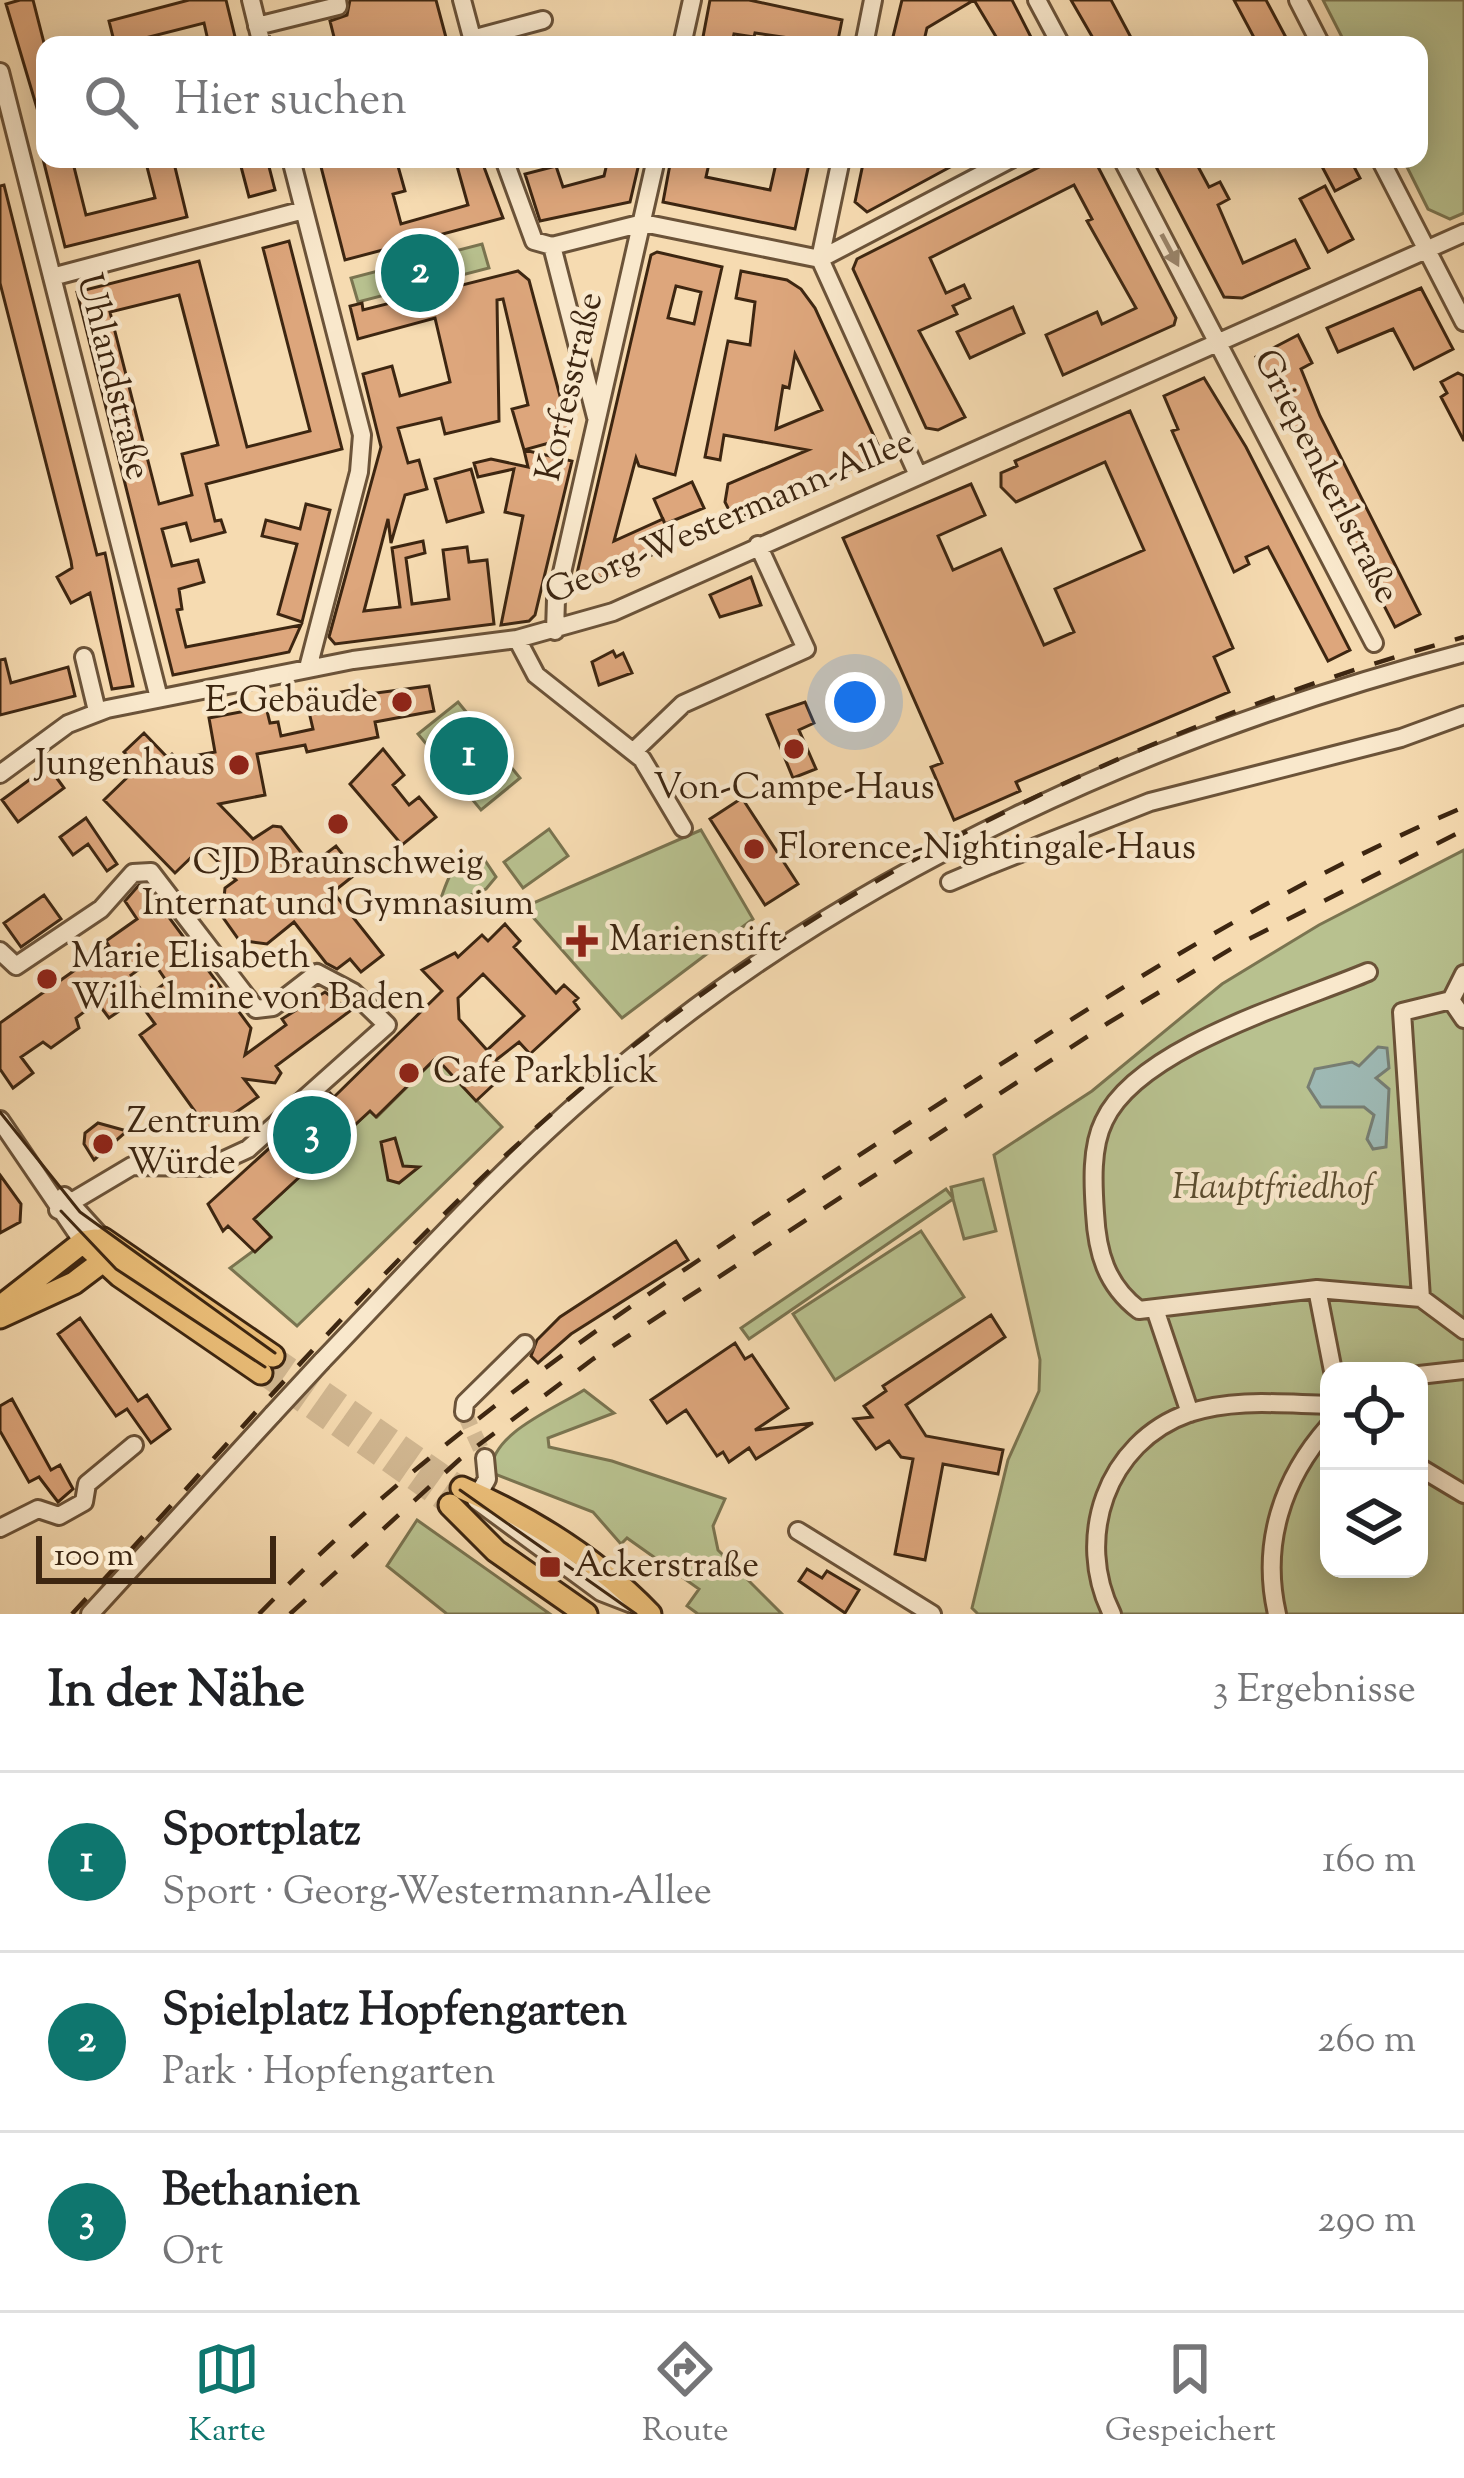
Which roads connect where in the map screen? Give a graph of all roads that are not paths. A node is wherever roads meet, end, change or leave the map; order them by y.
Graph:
1 (250, 0) edge
2 (337, 0) edge
3 (462, 0) edge
4 (692, 0) edge
5 (874, 0) edge
6 (1037, 0) edge
7 (1298, 0) edge
8 (544, 20) dead end
9 (257, 26) junction
10 (260, 36) edge
11 (471, 36) edge
12 (492, 36) edge
13 (684, 36) edge
14 (866, 36) edge
15 (1056, 36) edge
16 (1316, 36) edge
17 (0, 72) edge
18 (293, 168) edge
19 (507, 168) edge
20 (654, 168) edge
21 (839, 168) edge
22 (993, 168) edge
23 (1127, 168) edge
24 (1385, 168) edge
25 (304, 210) junction
26 (643, 223) junction
27 (1464, 233) edge
28 (553, 246) junction
29 (1426, 250) junction
30 (820, 259) junction
31 (52, 277) junction
32 (1464, 322) edge
33 (1217, 341) junction
34 (596, 418) junction
35 (917, 473) junction
36 (758, 545) junction
37 (555, 631) junction
38 (517, 639) junction
39 (1374, 643) dead end
40 (1464, 653) edge
41 (84, 657) dead end
42 (308, 668) junction
43 (159, 698) junction
44 (97, 711) junction
45 (1464, 715) edge
46 (634, 751) junction
47 (0, 774) edge
48 (683, 828) dead end
49 (975, 838) junction
50 (990, 865) junction
51 (950, 882) dead end
52 (0, 951) edge
53 (1368, 972) dead end
54 (1464, 974) edge
55 (1451, 1000) junction
56 (1464, 1019) edge
57 (0, 1120) edge
58 (63, 1205) junction
59 (96, 1247) junction
60 (1317, 1289) junction
61 (1421, 1298) junction
62 (0, 1307) edge
63 (1155, 1309) junction
64 (0, 1316) edge
65 (1464, 1330) edge
66 (525, 1344) dead end
67 (1331, 1362) edge
68 (267, 1365) tunnel mouth
69 (1464, 1370) edge
70 (1428, 1374) edge
71 (1320, 1405) edge
72 (464, 1412) dead end
73 (1190, 1413) junction
74 (1320, 1436) edge
75 (134, 1445) dead end
76 (485, 1458) dead end
77 (1424, 1470) edge
78 (1464, 1493) edge
79 (463, 1496) junction
80 (0, 1528) edge
81 (798, 1531) dead end
82 (646, 1612) edge
83 (89, 1614) edge
84 (586, 1614) edge
85 (610, 1614) edge
86 (932, 1614) edge
87 (1112, 1614) edge
88 (1277, 1614) edge

1 - 9 street
2 - 9 street
3 - 11 street
4 - 13 street
5 - 14 street
6 - 15 street
7 - 16 street
8 - 12 street
9 - 10 street
17 - 31 street, Uhlandstraße
18 - 25 street
19 - 28 street
20 - 26 street, Korfesstraße
21 - 30 street
22 - 30 street
23 -> 33 street, Griepenkerlstraße
24 - 29 street
25 - 31 street
25 - 42 street
26 - 28 street
26 - 30 street
26 - 34 street, Korfesstraße
27 - 29 street, Georg-Westermann-Allee
28 - 34 street
29 - 32 street
29 - 33 street, Georg-Westermann-Allee
30 - 35 street
31 - 43 street, Uhlandstraße
33 - 35 street, Georg-Westermann-Allee
33 - 39 street, Griepenkerlstraße
34 - 37 street, Korfesstraße
35 - 36 street, Georg-Westermann-Allee
36 - 37 street, Georg-Westermann-Allee
36 - 46 street
37 - 38 street, Georg-Westermann-Allee
38 - 42 street, Georg-Westermann-Allee
38 - 46 street
40 - 49 street
41 - 44 street
42 - 43 street, Georg-Westermann-Allee
43 - 44 street, Georg-Westermann-Allee
44 - 47 street, Georg-Westermann-Allee
45 - 50 street
46 - 48 street
49 - 50 street
49 - 83 street, bridge
50 - 51 street
52 - 58 street
53 - 63 street
54 - 55 street
55 - 56 street
55 - 61 street
57 - 58 street
58 - 59 street
59 - 62 main road
59 - 64 main road
59 - 68 main road
60 - 61 street
60 - 63 street
60 - 67 street
61 - 65 street
63 - 73 street
66 - 72 street
69 - 70 street
71 - 73 street
73 - 87 street
74 - 88 street
75 - 80 street
76 - 79 street
77 - 78 street
79 - 82 main road
79 - 84 main road
79 - 85 street
81 - 86 street

